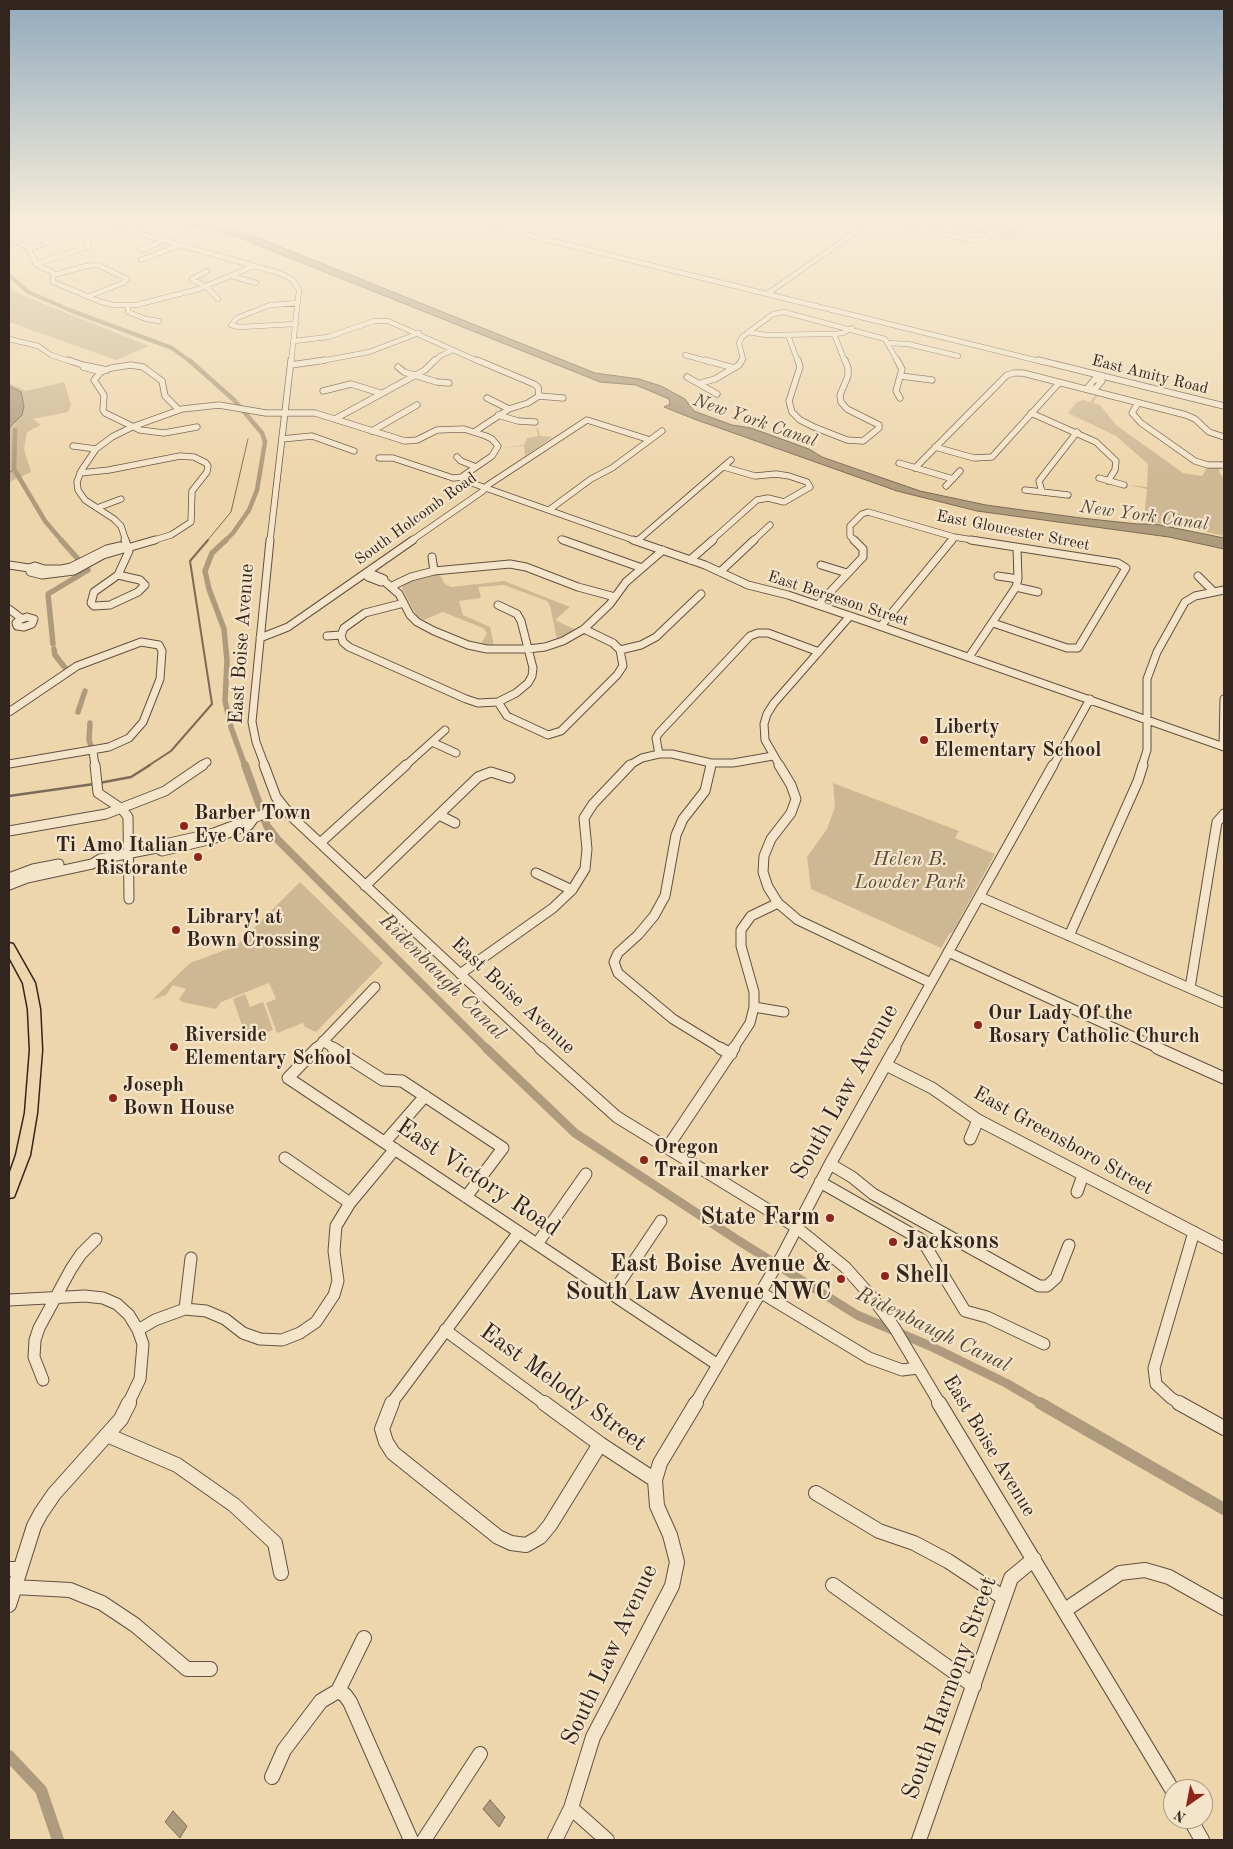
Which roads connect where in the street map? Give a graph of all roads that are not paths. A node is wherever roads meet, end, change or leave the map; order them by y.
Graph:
1 (108, 304) edge
2 (131, 304) edge
3 (276, 304) edge
4 (298, 304) edge
5 (807, 304) edge
6 (128, 305) junction
7 (159, 320) dead end
8 (296, 324) junction
9 (853, 327) junction
10 (748, 332) junction
11 (419, 333) junction
12 (834, 334) junction
13 (788, 335) junction
14 (9, 339) edge
15 (294, 341) junction
16 (888, 343) junction
17 (453, 350) junction
18 (685, 355) dead end
19 (958, 356) dead end
20 (82, 365) junction
21 (291, 365) junction
22 (398, 367) dead end
23 (734, 368) junction
24 (107, 370) junction
25 (101, 372) junction
26 (416, 375) junction
27 (901, 376) junction
28 (688, 377) dead end
29 (1100, 378) junction
30 (932, 380) dead end
31 (449, 383) dead end
32 (701, 383) junction
33 (1059, 383) junction
34 (1090, 389) junction
35 (323, 391) dead end
36 (380, 393) junction
37 (717, 394) dead end
38 (539, 396) junction
39 (487, 398) dead end
40 (563, 398) dead end
41 (900, 398) dead end
42 (1138, 402) junction
43 (417, 404) dead end
44 (1224, 406) edge
45 (509, 408) junction
46 (179, 410) junction
47 (1031, 413) junction
48 (285, 414) junction
49 (498, 415) junction
50 (335, 419) junction
51 (454, 420) dead end
52 (587, 420) joint
53 (535, 422) dead end
54 (197, 426) dead end
55 (132, 427) junction
56 (454, 428) junction
57 (372, 431) junction
58 (662, 431) dead end
59 (474, 432) junction
60 (1077, 432) junction
61 (1224, 437) edge
62 (282, 438) junction
63 (647, 439) dead end
64 (72, 446) dead end
65 (935, 447) junction
66 (96, 449) junction
67 (354, 451) dead end
68 (457, 457) dead end
69 (379, 458) dead end
70 (731, 460) dead end
71 (899, 463) dead end
72 (1224, 465) edge
73 (476, 467) junction
74 (724, 467) junction
75 (915, 468) junction
76 (960, 471) dead end
77 (80, 473) junction
78 (463, 477) junction
79 (1099, 478) dead end
80 (953, 479) junction
81 (1108, 481) junction
82 (810, 485) joint
83 (1124, 485) dead end
84 (946, 486) dead end
85 (485, 487) junction
86 (1025, 490) dead end
87 (1042, 492) junction
88 (1068, 495) dead end
89 (121, 500) dead end
90 (97, 508) junction
91 (549, 510) junction
92 (770, 524) dead end
93 (954, 537) junction
94 (561, 539) dead end
95 (637, 541) junction
96 (128, 547) junction
97 (1017, 548) junction
98 (663, 550) junction
99 (432, 557) dead end
100 (690, 560) junction
101 (9, 564) edge
102 (821, 565) dead end
103 (642, 568) junction
104 (434, 571) junction
105 (720, 572) junction
106 (847, 573) junction
107 (367, 574) junction
108 (118, 576) junction
109 (998, 576) dead end
110 (1198, 576) dead end
111 (1018, 579) junction
112 (384, 581) joint
113 (392, 586) junction
114 (1016, 587) junction
115 (1213, 590) junction
116 (1224, 590) edge
117 (1038, 592) dead end
118 (701, 594) dead end
119 (615, 597) junction
120 (404, 603) junction
121 (498, 605) dead end
122 (818, 605) junction
123 (9, 609) edge
124 (850, 616) junction
125 (21, 618) dead end
126 (261, 622) junction
127 (993, 622) junction
128 (881, 626) junction
129 (288, 627) junction
130 (584, 629) junction
131 (341, 635) junction
132 (327, 636) dead end
133 (260, 638) junction
134 (528, 649) junction
135 (1075, 649) joint
136 (620, 650) junction
137 (819, 652) junction
138 (969, 657) junction
139 (1090, 700) junction
140 (1224, 700) edge
141 (498, 702) junction
142 (9, 712) edge
143 (1147, 720) junction
144 (445, 730) dead end
145 (554, 734) joint
146 (432, 742) junction
147 (1224, 746) edge
148 (93, 751) junction
149 (456, 753) dead end
150 (659, 754) junction
151 (773, 756) junction
152 (207, 762) dead end
153 (711, 763) junction
154 (9, 764) edge
155 (510, 778) dead end
156 (283, 806) junction
157 (122, 808) junction
158 (1224, 814) edge
159 (439, 815) junction
160 (455, 823) dead end
161 (9, 831) edge
162 (320, 843) junction
163 (129, 854) junction
164 (100, 859) junction
165 (536, 873) dead end
166 (9, 878) edge
167 (9, 885) edge
168 (366, 886) junction
169 (572, 890) junction
170 (980, 897) junction
171 (129, 899) dead end
172 (778, 903) junction
173 (1069, 936) junction
174 (9, 947) edge
175 (948, 952) junction
176 (460, 974) junction
177 (931, 983) junction
178 (374, 987) dead end
179 (1190, 988) junction
180 (1224, 1003) edge
181 (754, 1007) junction
182 (784, 1012) dead end
183 (323, 1041) junction
184 (731, 1054) junction
185 (886, 1064) junction
186 (1224, 1078) edge
187 (425, 1096) junction
188 (978, 1120) junction
189 (970, 1138) dead end
190 (384, 1142) junction
191 (667, 1148) junction
192 (395, 1149) junction
193 (286, 1158) dead end
194 (830, 1164) junction
195 (586, 1174) dead end
196 (1084, 1175) junction
197 (820, 1182) junction
198 (9, 1192) edge
199 (1076, 1192) dead end
200 (466, 1197) junction
201 (350, 1203) junction
202 (661, 1221) dead end
203 (796, 1227) junction
204 (518, 1232) junction
205 (1194, 1232) junction
206 (96, 1239) dead end
207 (537, 1244) junction
208 (1069, 1245) dead end
209 (1224, 1248) edge
210 (191, 1258) dead end
211 (760, 1292) junction
212 (612, 1294) junction
213 (57, 1297) junction
214 (9, 1300) edge
215 (185, 1309) junction
216 (138, 1330) junction
217 (445, 1330) junction
218 (1044, 1344) dead end
219 (908, 1351) joint
220 (718, 1365) junction
221 (918, 1368) junction
222 (43, 1380) dead end
223 (1156, 1384) joint
224 (1224, 1428) edge
225 (382, 1429) joint
226 (107, 1435) junction
227 (600, 1444) junction
228 (655, 1480) junction
229 (816, 1492) dead end
230 (1034, 1559) junction
231 (14, 1569) edge
232 (280, 1573) dead end
233 (833, 1584) dead end
234 (14, 1587) junction
235 (1004, 1598) junction
236 (9, 1604) edge
237 (1224, 1608) edge
238 (1065, 1610) junction
239 (364, 1638) dead end
240 (210, 1670) dead end
241 (974, 1686) junction
242 (338, 1691) junction
243 (480, 1754) dead end
244 (272, 1777) dead end
245 (1166, 1779) edge
246 (571, 1808) junction
247 (1196, 1829) edge
248 (411, 1840) edge
249 (424, 1840) edge
250 (555, 1840) edge
251 (608, 1840) edge
252 (919, 1840) edge
253 (1202, 1840) edge

1 - 6 street
2 - 6 street
3 - 8 street
4 - 8 street, East Boise Avenue
5 - 29 street, East Amity Road
6 - 7 street
8 - 15 street, East Boise Avenue
9 - 10 street
9 - 12 street
9 - 16 street
10 - 13 street
10 - 23 street
11 - 15 street
11 - 17 street
11 - 21 street
12 - 13 street
12 - 13 street
14 - 20 street
15 - 21 street, East Boise Avenue
16 - 19 street
16 - 27 street
17 - 26 street
17 - 38 street
18 - 23 street
20 - 24 street
20 - 25 street
21 - 48 street, East Boise Avenue
22 - 26 street
23 - 32 street
24 - 25 street
24 - 46 street
25 - 55 street
26 - 31 street
26 - 36 street
27 - 30 street
27 - 41 street
28 - 32 street
29 - 34 street
29 - 44 street, East Amity Road
32 - 37 street
33 - 34 street
33 - 47 street
33 - 65 street
34 - 42 street
35 - 36 street
36 - 50 street
38 - 40 street
38 - 45 street
39 - 45 street
42 - 61 street
42 - 72 street
43 - 57 street
45 - 49 street
46 - 48 street
46 - 55 street
47 - 60 street
47 - 65 street
48 - 50 street
48 - 62 street, East Boise Avenue
49 - 53 street
49 - 59 street
50 - 57 street
51 - 56 street
52 - 63 street
52 - 85 street, South Holcomb Road
54 - 55 street
55 - 66 street
56 - 57 street
56 - 59 street
58 - 91 street
59 - 73 street
60 - 81 street
60 - 87 street
62 - 67 street
62 - 126 street, East Boise Avenue
64 - 66 street
65 - 75 street
66 - 77 street
68 - 73 street
69 - 78 street, East Bergeson Street
70 - 74 street
71 - 75 street
73 - 78 street
74 - 82 street
74 - 95 street
75 - 80 street
76 - 80 street
77 - 90 street
77 - 96 street
78 - 85 street, East Bergeson Street
79 - 81 street
80 - 84 street
81 - 83 street
82 - 100 street
85 - 91 street, East Bergeson Street
85 - 107 street, South Holcomb Road
86 - 87 street
87 - 88 street
89 - 90 street
90 - 96 street
91 - 95 street, East Bergeson Street
92 - 105 street
93 - 97 street, East Gloucester Street
93 - 106 street, East Gloucester Street
93 - 128 street
94 - 103 street
95 - 98 street, East Bergeson Street
96 - 101 street
96 - 108 street
97 - 111 street
97 - 135 street, East Gloucester Street
98 - 100 street, East Bergeson Street
98 - 103 street
99 - 104 street
100 - 105 street, East Bergeson Street
102 - 106 street
103 - 119 street
104 - 113 street
104 - 119 street
105 - 122 street, East Bergeson Street
106 - 122 street
107 - 112 street
107 - 129 street, South Holcomb Road
108 - 108 street
109 - 111 street
110 - 115 street
111 - 114 street
112 - 113 street
113 - 120 street
114 - 117 street
114 - 127 street
115 - 116 street
115 - 143 street
118 - 136 street
119 - 130 street
120 - 131 street
120 - 134 street
121 - 134 street
122 - 124 street, East Bergeson Street
123 - 125 street
124 - 128 street, East Bergeson Street
124 - 137 street
126 - 129 street
126 - 133 street, East Boise Avenue
127 - 135 street
127 - 138 street
128 - 138 street, East Bergeson Street
129 - 133 street, South Holcomb Road
130 - 134 street
130 - 136 street
131 - 132 street
131 - 141 street
133 - 156 street, East Boise Avenue
134 - 141 street
136 - 145 street
137 - 150 street
137 - 151 street
138 - 139 street, East Bergeson Street
139 - 143 street, East Bergeson Street
139 - 170 street, South Law Avenue
140 - 147 street
141 - 145 street
142 - 148 street
143 - 147 street, East Bergeson Street
143 - 173 street
144 - 146 street
146 - 149 street
146 - 162 street
148 - 154 street
148 - 157 street
150 - 153 street
150 - 169 street
151 - 153 street
151 - 172 street
152 - 157 street
153 - 184 street
155 - 159 street
156 - 162 street, East Boise Avenue
156 - 163 street
157 - 161 street
157 - 163 street
158 - 179 street
159 - 160 street
159 - 168 street
162 - 168 street, East Boise Avenue
163 - 164 street
163 - 171 street
164 - 166 street
164 - 167 street
165 - 169 street
168 - 176 street, East Boise Avenue
169 - 176 street
170 - 173 street
170 - 175 street, South Law Avenue
172 - 177 street
172 - 181 street
173 - 179 street
174 - 198 main road
175 - 177 street, South Law Avenue
175 - 186 street
176 - 191 street, East Boise Avenue
177 - 185 street, South Law Avenue
178 - 183 street
179 - 180 street
181 - 182 street
181 - 184 street
183 - 187 street
183 - 190 street, East Victory Road
184 - 191 street
185 - 188 street, East Greensboro Street
185 - 194 street, South Law Avenue
187 - 190 street
187 - 200 street
188 - 189 street
188 - 196 street, East Greensboro Street
190 - 192 street, East Victory Road
191 - 203 street, East Boise Avenue
192 - 200 street, East Victory Road
192 - 201 street
193 - 201 street
194 - 197 street, South Law Avenue
194 - 208 street
195 - 207 street
196 - 199 street
196 - 205 street, East Greensboro Street
197 - 203 street, South Law Avenue
197 - 218 street
200 - 204 street, East Victory Road
201 - 215 street
202 - 212 street
203 - 211 street, South Law Avenue
203 - 219 street, East Boise Avenue
204 - 207 street, East Victory Road
204 - 217 street
205 - 209 street, East Greensboro Street
205 - 223 street
206 - 213 street
207 - 212 street, East Victory Road
210 - 215 street
211 - 220 street, South Law Avenue
211 - 221 street
212 - 220 street, East Victory Road
213 - 214 street
213 - 216 street
213 - 222 street
215 - 216 street
216 - 226 street
217 - 225 street
217 - 227 street, East Melody Street
219 - 221 street, East Boise Avenue
220 - 228 street, South Law Avenue
221 - 230 street, East Boise Avenue
223 - 224 street
225 - 227 street
226 - 231 street
226 - 232 street
227 - 228 street, East Melody Street
228 - 246 street, South Law Avenue
229 - 235 street
230 - 235 street, South Harmony Street
230 - 238 street, East Boise Avenue
231 - 234 street
233 - 241 street
234 - 236 street
234 - 240 street
235 - 241 street, South Harmony Street
237 - 238 street
238 - 245 street, East Boise Avenue
239 - 242 street
241 - 252 street, South Harmony Street
242 - 244 street
242 - 248 street
243 - 249 street
246 - 250 street, South Law Avenue
246 - 251 street
247 - 253 street

